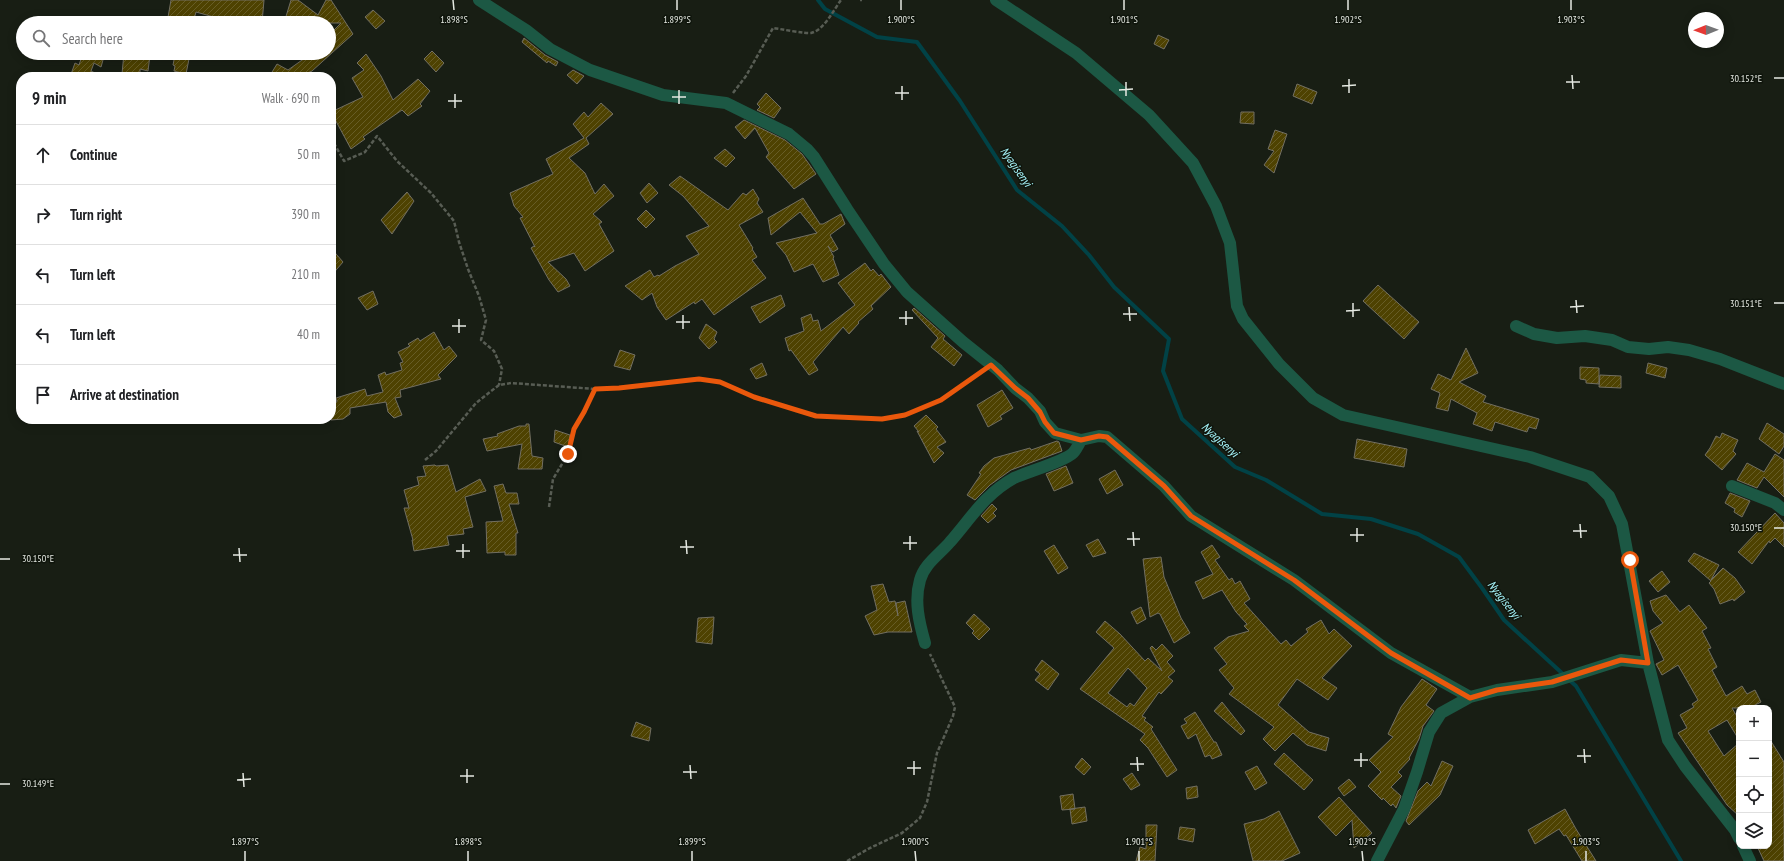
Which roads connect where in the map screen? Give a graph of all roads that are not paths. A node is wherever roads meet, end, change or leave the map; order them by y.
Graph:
1 (479, 0) edge
2 (996, 0) edge
3 (1516, 326) dead end
4 (1784, 384) edge
5 (1081, 440) junction
6 (1732, 486) dead end
7 (1784, 510) edge
8 (925, 643) road end
9 (1648, 663) junction
10 (1470, 698) junction
11 (1736, 832) edge
12 (1744, 849) edge
13 (1377, 861) edge
14 (1750, 861) edge

1 - 5 street
2 - 9 street
3 - 4 street
5 - 8 street
5 - 10 street
6 - 7 street
9 - 10 street
9 - 11 street
10 - 13 street
12 - 14 street

